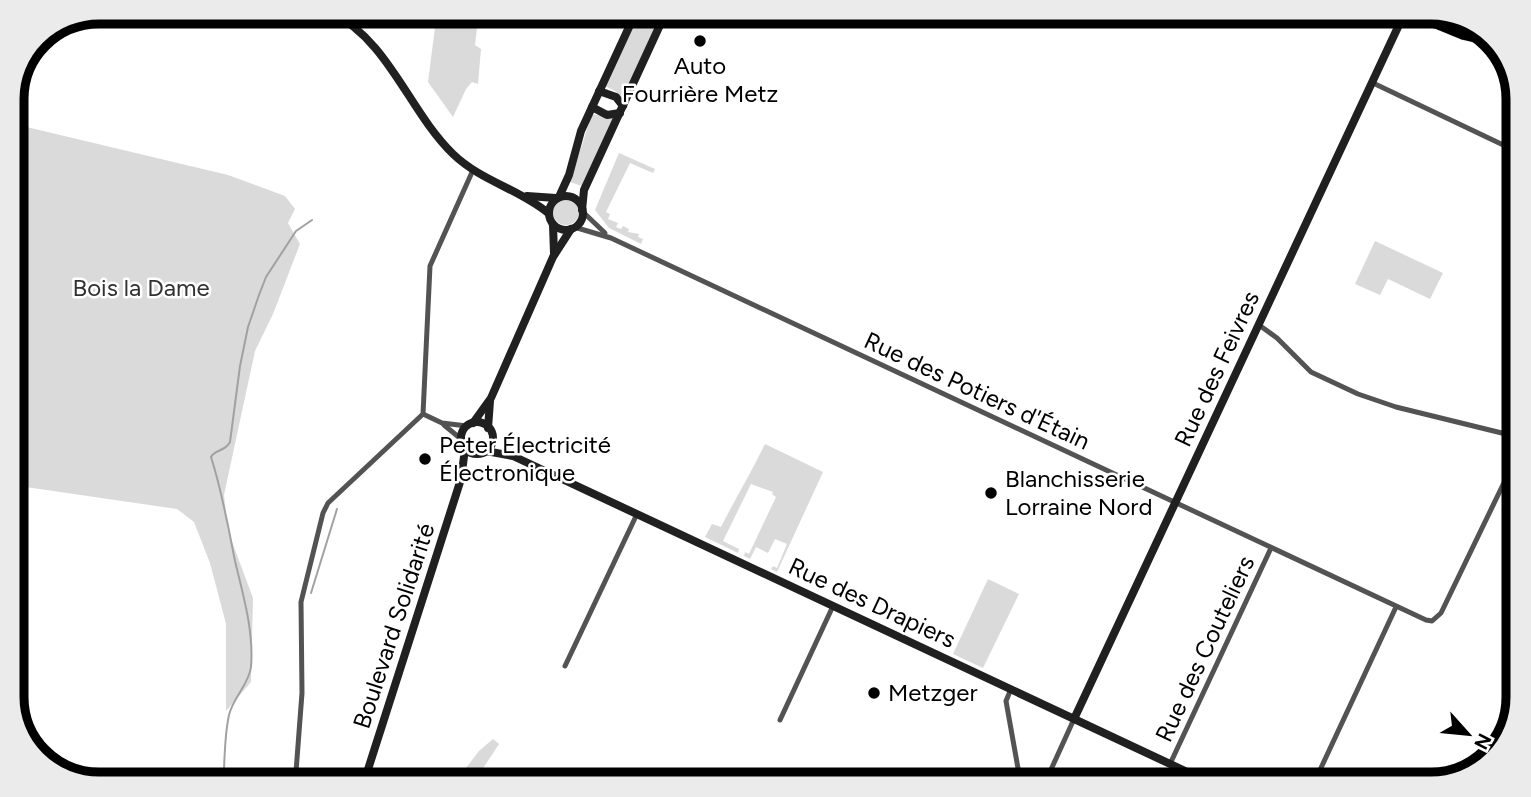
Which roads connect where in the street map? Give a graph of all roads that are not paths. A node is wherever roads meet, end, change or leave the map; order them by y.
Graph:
1 (349, 24) edge
2 (630, 24) edge
3 (661, 24) edge
4 (1400, 24) edge
5 (1441, 25) edge
6 (1471, 36) edge
7 (1373, 83) junction
8 (599, 92) junction
9 (592, 107) junction
10 (622, 110) junction
11 (1506, 146) edge
12 (474, 170) junction
13 (524, 196) junction
14 (558, 197) junction
15 (582, 211) junction
16 (548, 214) junction
17 (554, 225) junction
18 (572, 228) junction
19 (611, 237) junction
20 (553, 257) junction
21 (1259, 325) junction
22 (491, 398) junction
23 (423, 414) junction
24 (442, 423) junction
25 (470, 425) junction
26 (490, 432) junction
27 (1506, 434) edge
28 (461, 439) junction
29 (465, 449) junction
30 (483, 452) junction
31 (513, 456) junction
32 (1506, 478) edge
33 (461, 479) junction
34 (1176, 503) junction
35 (637, 514) junction
36 (1271, 548) junction
37 (834, 606) junction
38 (1396, 607) junction
39 (565, 666) dead end
40 (1011, 689) junction
41 (1074, 719) junction
42 (780, 720) dead end
43 (1170, 764) junction
44 (296, 772) edge
45 (367, 772) edge
46 (1019, 772) edge
47 (1050, 772) edge
48 (1187, 772) edge
49 (1319, 772) edge

1 - 12 street
2 - 8 street
3 - 10 street
4 - 7 street, Rue des Feivres
5 - 6 highway
7 - 11 street
7 - 21 street, Rue des Feivres
8 - 9 street
8 - 10 street
9 - 10 street
9 - 14 street
10 - 15 street
12 - 13 street
12 - 23 street
13 - 14 street
13 - 16 street
14 - 15 street
14 - 16 street
15 - 18 street
15 - 19 street, Rue des Potiers d'Étain
16 - 17 street
17 - 18 street
17 - 20 street
18 - 19 street, Rue des Potiers d'Étain
18 - 20 street
19 - 34 street, Rue des Potiers d'Étain
20 - 22 street
21 - 27 street
21 - 34 street, Rue des Feivres
22 - 25 street
22 - 26 street
23 - 24 street
23 - 44 street
24 - 25 street
24 - 28 street
25 - 26 street
25 - 28 street
26 - 30 street
26 - 31 street, Rue des Drapiers
28 - 29 street
29 - 30 street
29 - 33 street, Boulevard Solidarité
30 - 31 street, Rue des Drapiers
30 - 33 street, Boulevard Solidarité
31 - 35 street, Rue des Drapiers
32 - 38 street, Rue des Potiers d'Étain
33 - 45 street, Boulevard Solidarité
34 - 36 street, Rue des Potiers d'Étain
34 - 41 street, Rue des Feivres
35 - 37 street, Rue des Drapiers
35 - 39 street
36 - 38 street, Rue des Potiers d'Étain
36 - 43 street, Rue des Couteliers
37 - 40 street, Rue des Drapiers
37 - 42 street
38 - 49 street
40 - 41 street, Rue des Drapiers
40 - 46 street
41 - 43 street, Rue des Drapiers
41 - 47 street, Rue des Feivres
43 - 48 street, Rue des Drapiers

